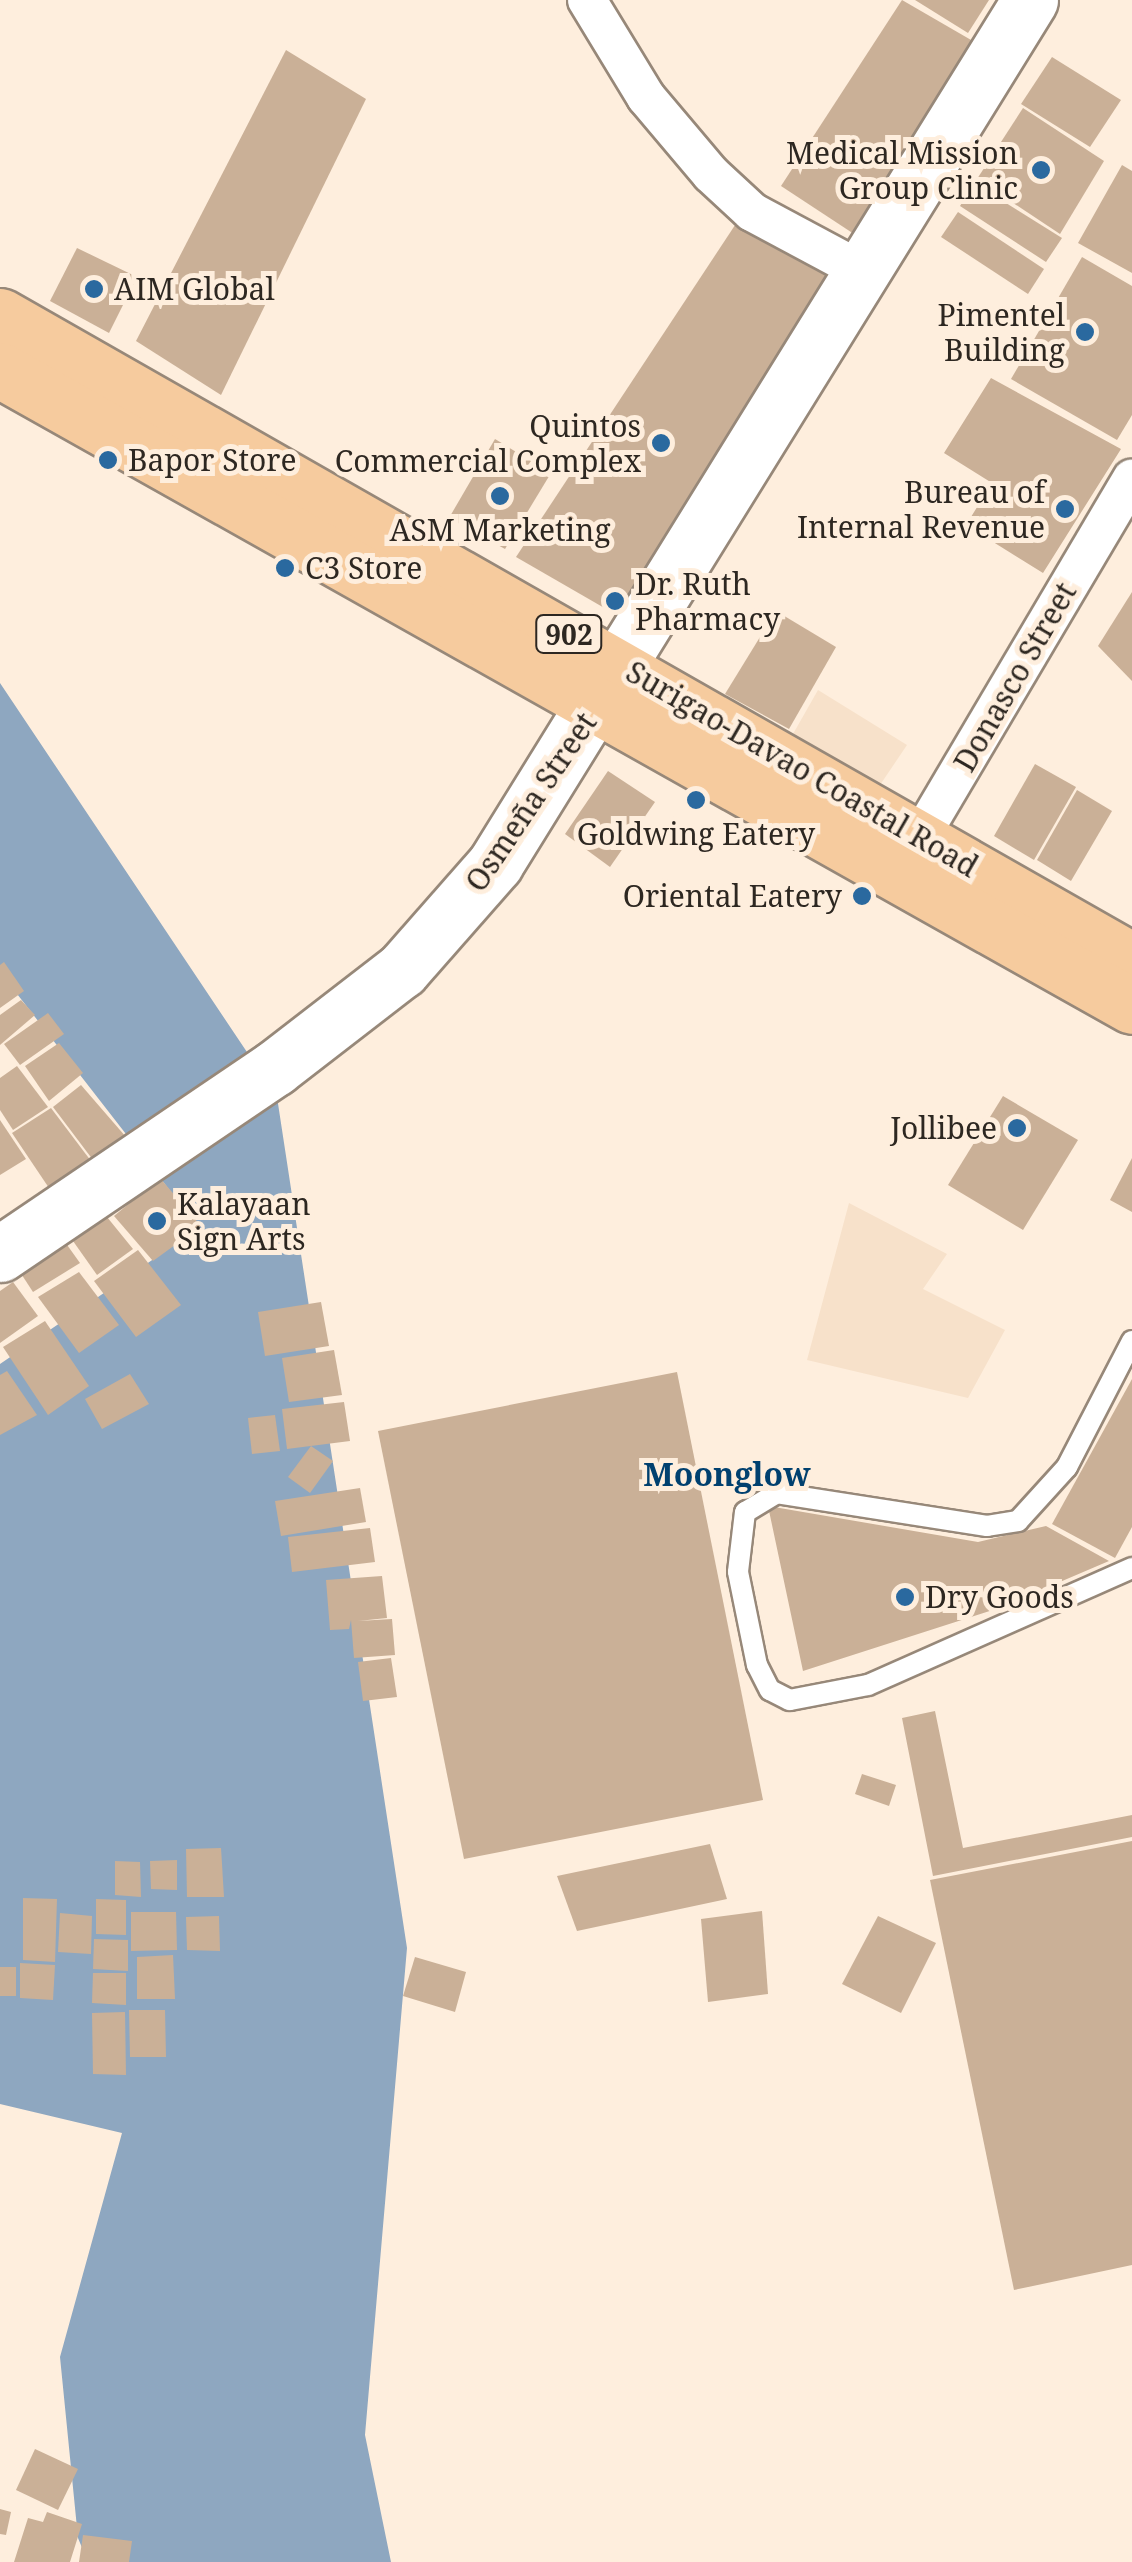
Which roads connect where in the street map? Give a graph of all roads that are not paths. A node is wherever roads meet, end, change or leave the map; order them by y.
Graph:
1 (587, 0) edge
2 (1030, 0) edge
3 (860, 270) junction
4 (0, 316) edge
5 (0, 370) edge
6 (1132, 478) edge
7 (624, 664) junction
8 (594, 710) junction
9 (908, 857) junction
10 (1132, 961) edge
11 (1132, 1006) edge
12 (0, 1254) edge
13 (1132, 1341) edge
14 (1132, 1568) edge

1 - 3 street
2 - 3 main road, Osmeña Street
3 - 7 main road, Osmeña Street
4 - 7 highway, Surigao-Davao Coastal Road / 902
5 - 8 highway, Surigao-Davao Coastal Road / 902
6 - 9 street, Donasco Street
7 - 8 main road, Osmeña Street
7 - 9 highway, Surigao-Davao Coastal Road / 902
8 - 9 highway, Surigao-Davao Coastal Road / 902
8 - 12 main road, Osmeña Street
9 - 10 highway, Surigao-Davao Coastal Road / 902
9 - 11 highway, Surigao-Davao Coastal Road / 902
13 - 14 lane

